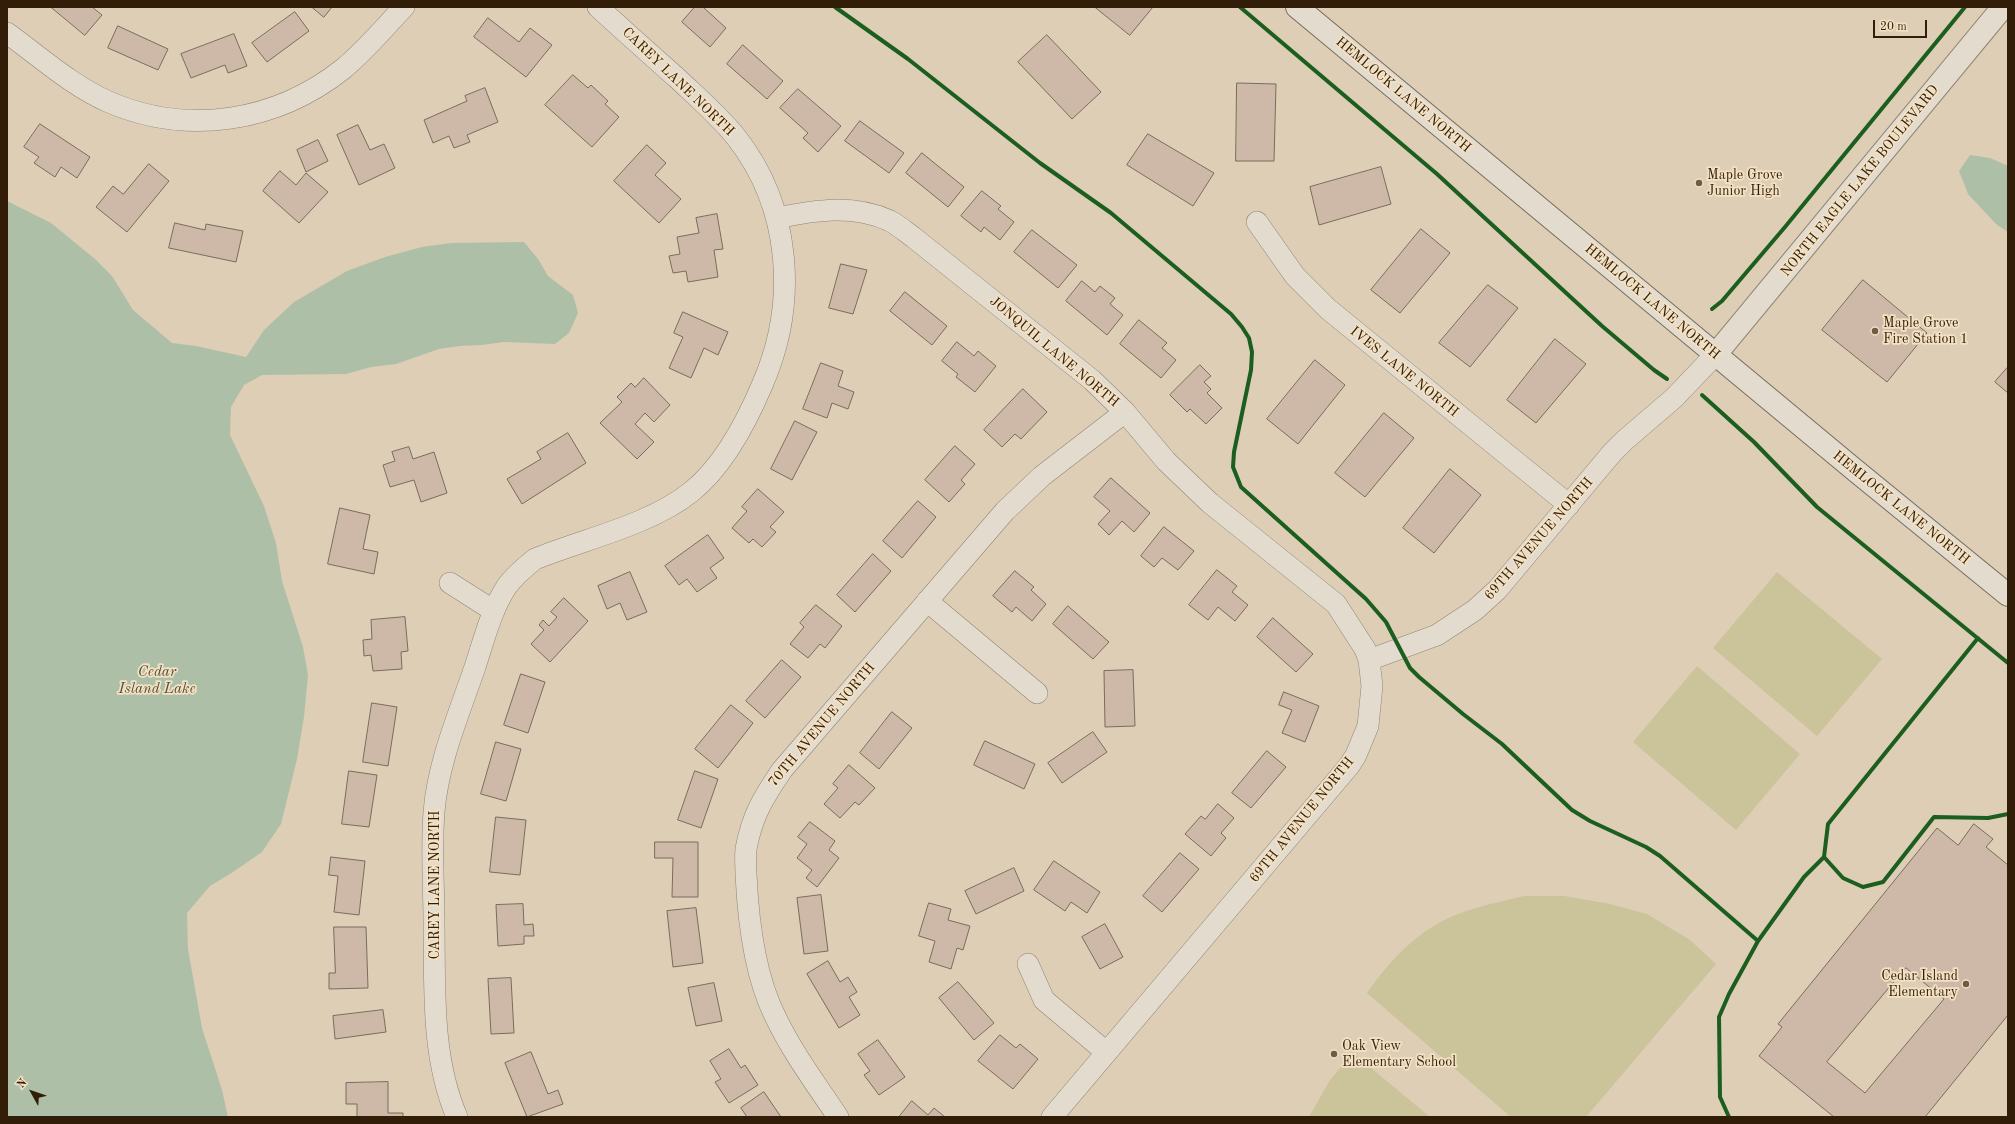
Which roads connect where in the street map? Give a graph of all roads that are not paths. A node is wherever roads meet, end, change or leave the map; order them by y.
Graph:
1 (404, 7) edge
2 (598, 7) edge
3 (1297, 7) edge
4 (2002, 7) edge
5 (7, 33) edge
6 (778, 218) junction
7 (1257, 222) dead end
8 (1716, 354) junction
9 (1125, 412) junction
10 (1569, 505) junction
11 (450, 583) dead end
12 (2008, 595) edge
13 (927, 601) junction
14 (494, 611) junction
15 (1370, 660) junction
16 (1037, 693) dead end
17 (1028, 964) dead end
18 (1106, 1052) junction
19 (457, 1117) edge
20 (838, 1117) edge
21 (1052, 1117) edge

1 - 5 street
2 - 6 street, CAREY LANE NORTH
3 - 8 main road, HEMLOCK LANE NORTH
4 - 8 main road, NORTH EAGLE LAKE BOULEVARD
6 - 9 street, JONQUIL LANE NORTH
6 - 14 street, CAREY LANE NORTH
7 - 10 street, IVES LANE NORTH
8 - 10 street, 69TH AVENUE NORTH
8 - 12 main road, HEMLOCK LANE NORTH
9 - 13 street, 70TH AVENUE NORTH
9 - 15 street, JONQUIL LANE NORTH
10 - 15 street, 69TH AVENUE NORTH
11 - 14 street
13 - 16 street
13 - 20 street, 70TH AVENUE NORTH
14 - 19 street, CAREY LANE NORTH
15 - 18 street, 69TH AVENUE NORTH
17 - 18 street
18 - 21 street, 69TH AVENUE NORTH

